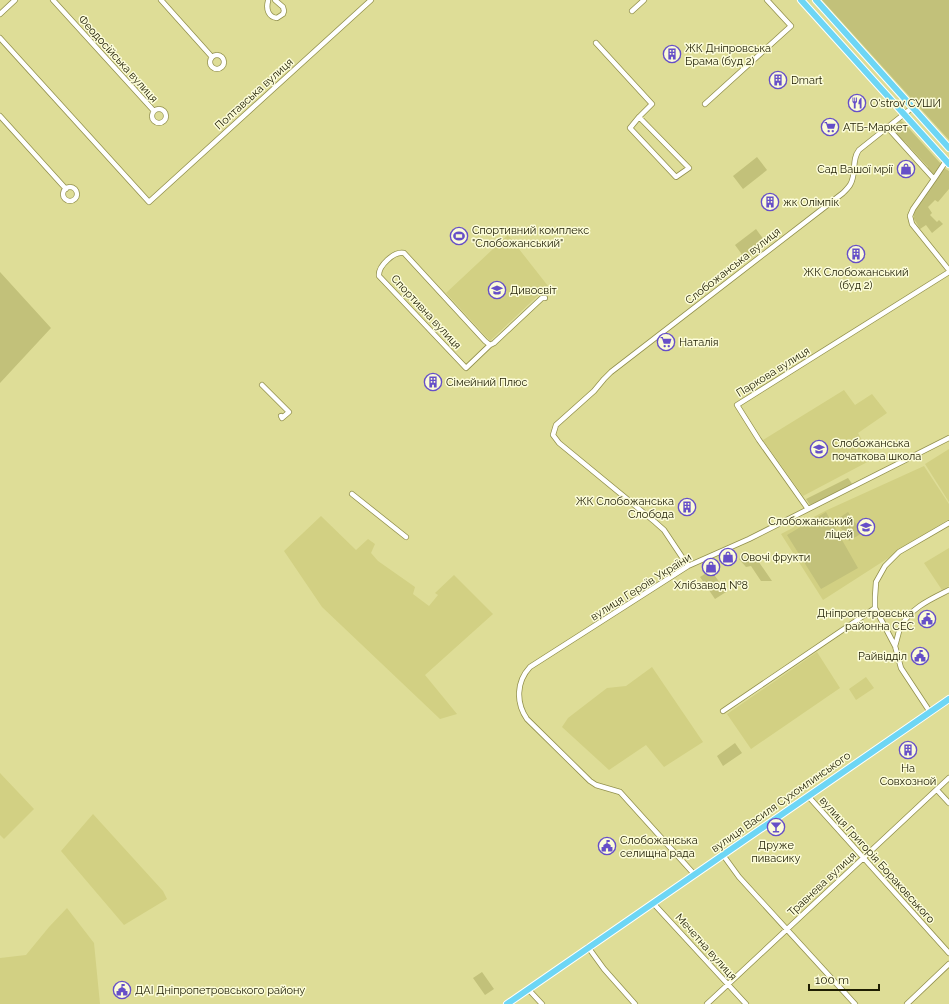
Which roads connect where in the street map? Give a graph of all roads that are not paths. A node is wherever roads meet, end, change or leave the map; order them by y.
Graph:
1 (15, 0) edge
2 (53, 0) edge
3 (161, 0) edge
4 (644, 0) edge
5 (767, 0) edge
6 (800, 0) edge
7 (816, 0) edge
8 (368, 1) edge
9 (632, 11) dead end
10 (0, 14) edge
11 (0, 38) edge
12 (596, 43) dead end
13 (212, 57) dead end
14 (705, 104) dead end
15 (913, 107) junction
16 (154, 111) dead end
17 (904, 115) junction
18 (0, 116) edge
19 (639, 117) junction
20 (887, 127) junction
21 (949, 148) edge
22 (948, 163) edge
23 (934, 179) junction
24 (66, 189) dead end
25 (949, 270) edge
26 (545, 298) dead end
27 (490, 345) junction
28 (262, 385) dead end
29 (737, 405) junction
30 (281, 416) dead end
31 (949, 438) edge
32 (352, 494) dead end
33 (808, 508) junction
34 (949, 522) edge
35 (406, 537) dead end
36 (688, 566) junction
37 (949, 590) edge
38 (875, 608) junction
39 (898, 635) junction
40 (889, 636) junction
41 (895, 646) junction
42 (949, 699) edge
43 (724, 711) dead end
44 (930, 712) junction
45 (949, 778) edge
46 (937, 790) junction
47 (808, 796) junction
48 (949, 803) edge
49 (723, 855) junction
50 (863, 858) junction
51 (694, 874) junction
52 (653, 903) junction
53 (787, 930) junction
54 (588, 948) junction
55 (949, 953) edge
56 (949, 964) edge
57 (728, 985) junction
58 (528, 989) junction
59 (507, 1004) edge
60 (542, 1004) edge
61 (636, 1004) edge
62 (707, 1004) edge
63 (746, 1004) edge
64 (855, 1004) edge
65 (907, 1004) edge

1 - 10 street
2 - 16 street, Феодосійська вулиця
3 - 13 street
4 - 9 street
5 - 14 street
6 - 17 main road
7 - 15 main road
8 - 11 street, Полтавська вулиця
12 - 19 street
15 - 17 street, Слобожанська вулиця
15 - 21 main road
17 - 20 street, Слобожанська вулиця
17 - 22 main road
18 - 24 street
19 - 19 street
20 - 23 street
20 - 36 street, Слобожанська вулиця
22 - 23 street
23 - 25 street
26 - 27 street, Спортивна вулиця
27 - 27 street, Спортивна вулиця
28 - 30 street
29 - 29 street, Паркова вулиця
29 - 33 street
31 - 33 street, вулиця Героїв України
32 - 35 street
33 - 36 street, вулиця Героїв України
34 - 38 street
36 - 51 street, вулиця Героїв України
37 - 39 street
38 - 40 street
38 - 43 street
39 - 40 street
39 - 41 street
40 - 41 street
41 - 44 street
42 - 44 main road, вулиця Василя Сухомлинського
44 - 47 main road, вулиця Василя Сухомлинського
45 - 46 street, Травнева вулиця
46 - 48 street
46 - 50 street, Травнева вулиця
47 - 49 main road, вулиця Василя Сухомлинського
47 - 50 street, вулиця Григорія Бораковського
49 - 51 main road, вулиця Василя Сухомлинського
49 - 53 street
50 - 53 street, Травнева вулиця
50 - 55 street, вулиця Григорія Бораковського
51 - 52 main road, вулиця Василя Сухомлинського
52 - 54 main road, вулиця Василя Сухомлинського
52 - 57 street, Мечетна вулиця
53 - 57 street, Травнева вулиця
53 - 64 street
54 - 58 main road, вулиця Василя Сухомлинського
54 - 61 street
56 - 65 street
57 - 62 street, Травнева вулиця
57 - 63 street, Мечетна вулиця
58 - 59 main road, вулиця Василя Сухомлинського
58 - 60 street

